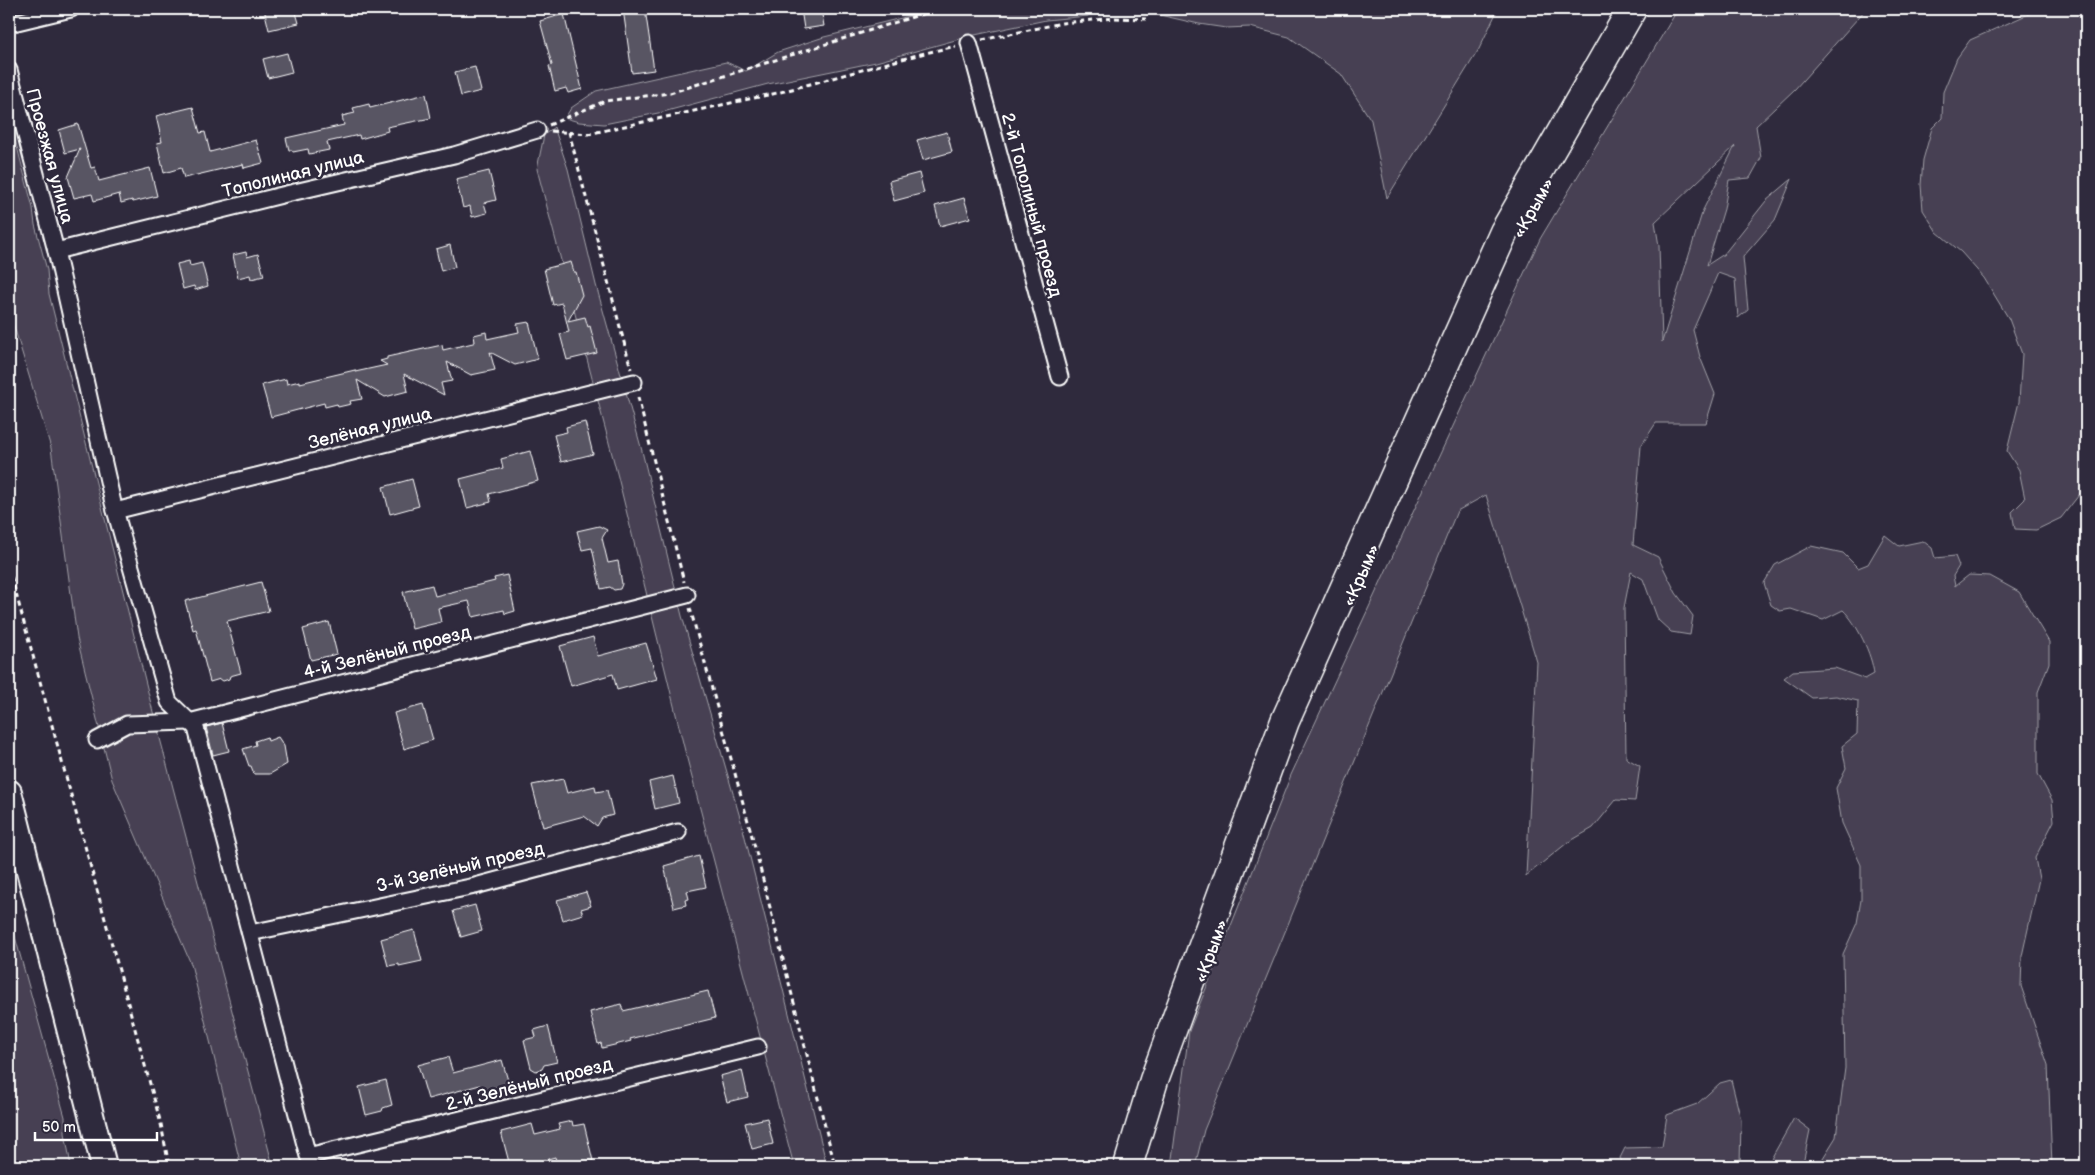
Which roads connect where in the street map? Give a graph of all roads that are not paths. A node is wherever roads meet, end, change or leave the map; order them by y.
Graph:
1 (71, 9) edge
2 (1632, 9) edge
3 (1642, 9) edge
4 (9, 24) edge
5 (969, 43) road end
6 (9, 70) edge
7 (538, 130) road end
8 (56, 251) junction
9 (1060, 377) dead end
10 (634, 382) road end
11 (115, 511) junction
12 (687, 595) road end
13 (190, 722) junction
14 (96, 740) dead end
15 (9, 792) edge
16 (678, 832) dead end
17 (250, 933) junction
18 (758, 1047) dead end
19 (309, 1161) edge
20 (104, 1166) edge
21 (1128, 1166) edge
22 (1139, 1166) edge

1 - 4 street
2 - 21 highway
3 - 22 highway, «Крым»
5 - 9 street, 2-й Тополиный проезд
6 - 8 street, Проезжая улица
7 - 8 street, Тополиная улица
8 - 11 street, Проезжая улица
10 - 11 street, Зелёная улица
11 - 13 street, Проезжая улица
12 - 13 street, 4-й Зелёный проезд
13 - 14 street, 4-й Зелёный проезд
13 - 17 street
15 - 20 main road
16 - 17 street, 3-й Зелёный проезд
17 - 19 street
18 - 19 street, 2-й Зелёный проезд

